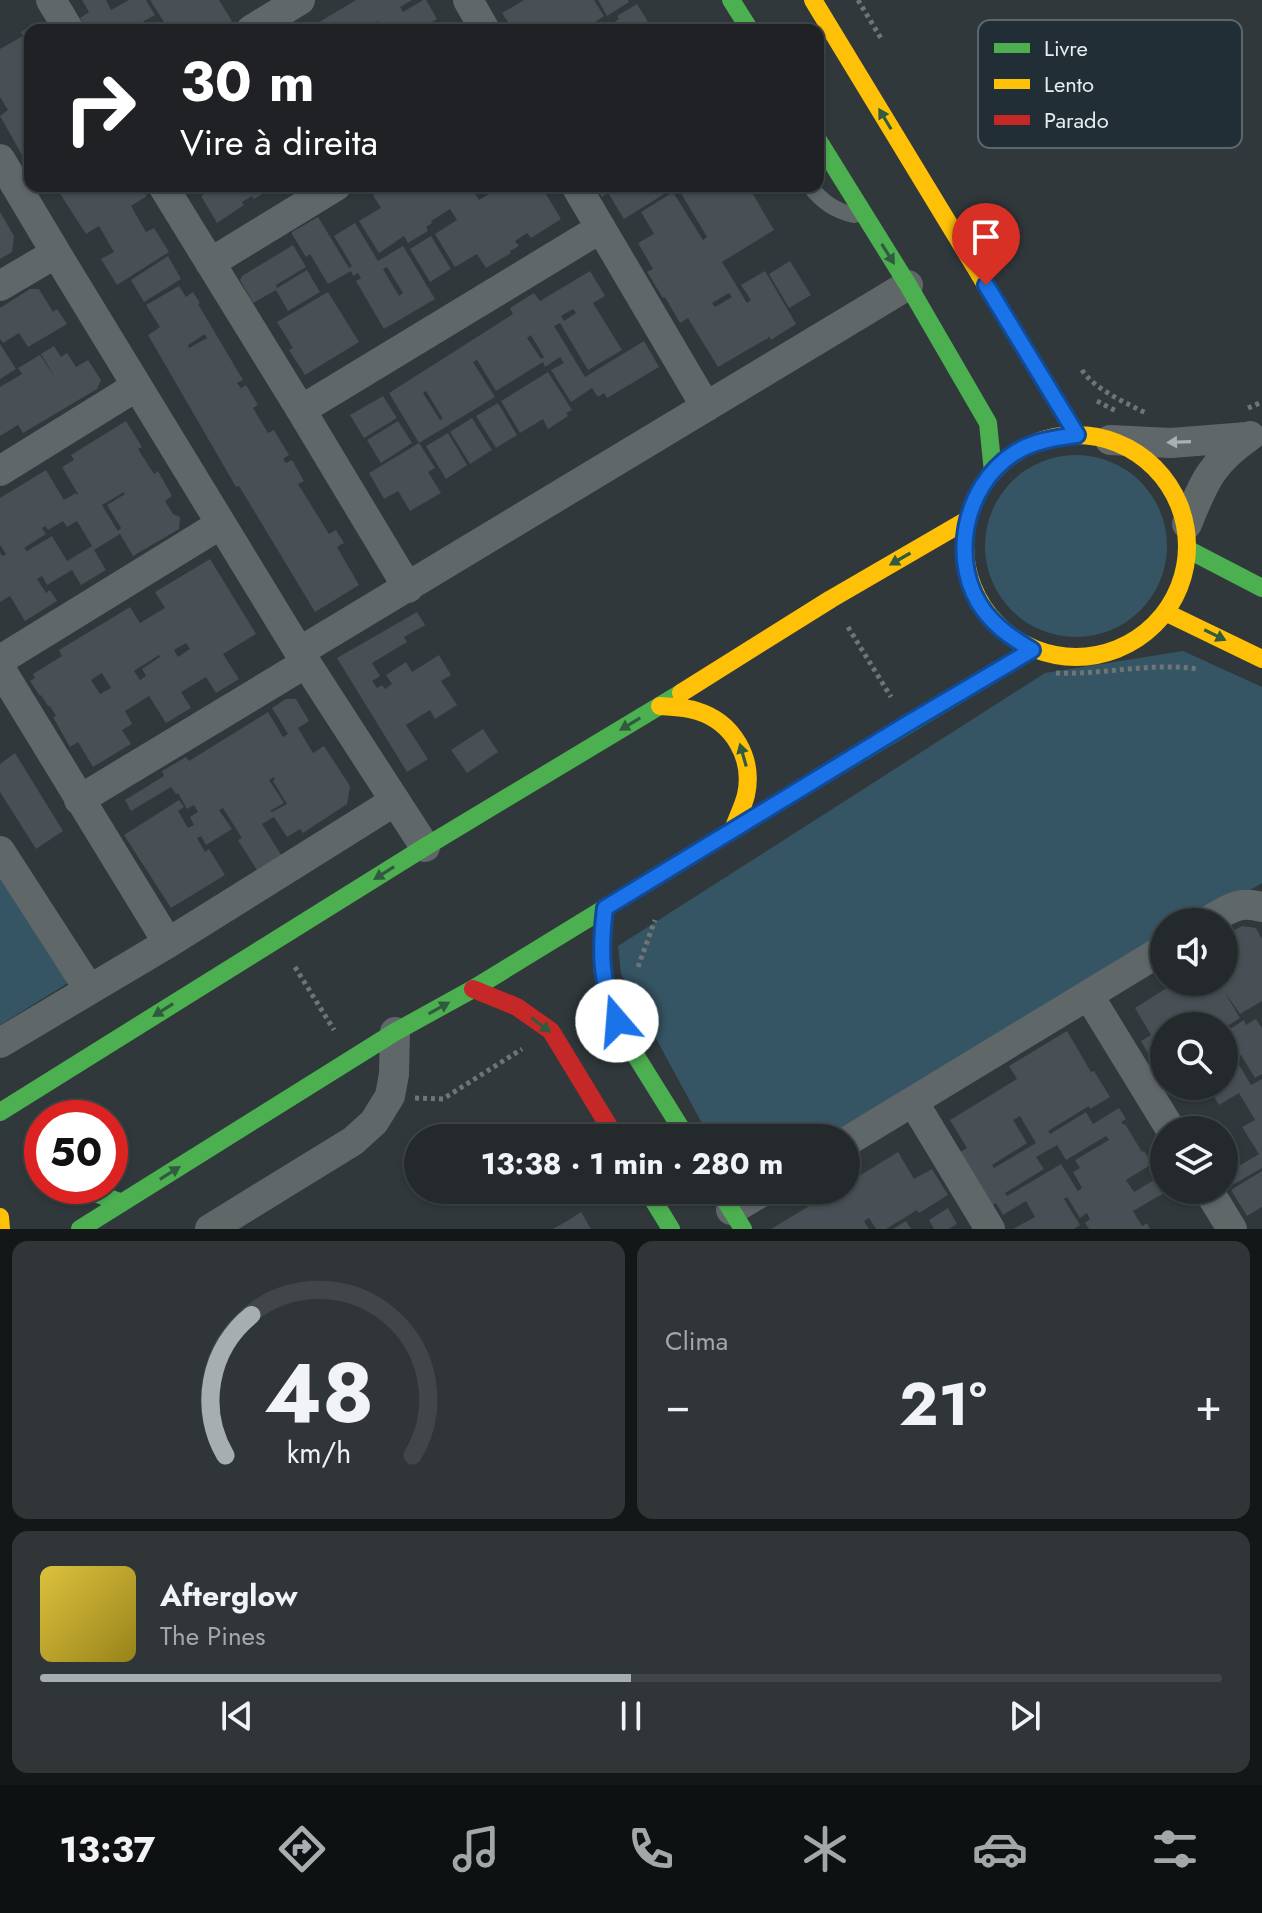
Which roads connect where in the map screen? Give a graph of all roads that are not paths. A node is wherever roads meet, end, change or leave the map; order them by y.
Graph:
1 (51, 0) edge
2 (300, 0) edge
3 (468, 0) edge
4 (732, 0) edge
5 (813, 0) edge
6 (65, 24) edge
7 (261, 24) edge
8 (482, 24) edge
9 (730, 24) edge
10 (746, 24) edge
11 (824, 150) edge
12 (0, 159) edge
13 (167, 192) edge
14 (326, 192) edge
15 (580, 192) edge
16 (814, 192) edge
17 (866, 217) junction
18 (601, 228) junction
19 (56, 253) junction
20 (210, 263) junction
21 (908, 285) junction
22 (0, 286) edge
23 (137, 386) junction
24 (706, 407) junction
25 (301, 410) junction
26 (1254, 433) edge
27 (1077, 435) junction
28 (1110, 440) junction
29 (0, 471) edge
30 (993, 472) junction
31 (967, 520) junction
32 (221, 524) junction
33 (1188, 537) junction
34 (408, 588) junction
35 (1262, 588) edge
36 (1167, 613) junction
37 (1032, 650) junction
38 (303, 657) junction
39 (1262, 659) edge
40 (0, 660) edge
41 (0, 668) edge
42 (660, 706) junction
43 (79, 800) junction
44 (395, 801) junction
45 (733, 830) junction
46 (425, 847) junction
47 (0, 851) edge
48 (1251, 906) edge
49 (605, 908) junction
50 (1229, 908) edge
51 (168, 943) junction
52 (1150, 958) edge
53 (89, 989) junction
54 (473, 989) junction
55 (1089, 996) junction
56 (395, 1032) junction
57 (0, 1043) edge
58 (50, 1081) junction
59 (46, 1100) edge
60 (914, 1103) junction
61 (2, 1107) edge
62 (1162, 1116) edge
63 (607, 1124) edge
64 (678, 1124) edge
65 (860, 1134) edge
66 (128, 1199) edge
67 (120, 1204) edge
68 (656, 1204) edge
69 (1217, 1204) edge
70 (0, 1217) edge
71 (1, 1229) edge
72 (80, 1229) edge
73 (210, 1229) edge
74 (671, 1229) edge
75 (990, 1229) edge
76 (1232, 1229) edge

1 - 6 street
2 - 7 street
3 - 8 street
4 - 9 lane
4 - 10 main road
27 -> 5 main road
11 - 17 main road
12 - 19 street
13 - 20 street
14 - 20 street
15 - 18 street
16 - 17 lane
17 -> 21 main road
18 - 24 street
18 - 25 street
19 - 22 street
19 - 23 street
20 - 25 street
21 - 24 street
21 - 30 main road
23 - 29 street
23 - 32 street
24 - 34 street
25 - 34 street
26 -> 28 street
26 - 33 street
27 - 28 main road
27 - 30 main road
28 - 33 main road
30 - 31 main road
31 - 37 main road
31 -> 42 main road
32 - 38 street
32 - 40 street
33 - 35 main road
33 - 36 main road
34 - 38 street
36 - 37 main road
36 -> 39 main road
37 - 45 main road
38 - 43 street
38 - 44 street
41 - 43 street
45 -> 42 main road
42 -> 46 main road
43 - 51 street
44 - 46 street
44 - 51 street
45 - 49 main road
46 -> 58 main road
47 - 53 street
48 - 50 street
49 - 54 main road
49 - 64 main road
51 - 53 street
52 - 55 street
53 - 57 street
56 -> 54 main road
54 -> 63 main road
55 - 60 street
55 - 62 street
66 -> 56 main road
56 - 73 street
58 - 59 main road
58 - 61 main road
60 - 65 street
60 - 75 street
67 - 72 main road
68 - 74 main road
69 - 76 street
70 - 71 main road

